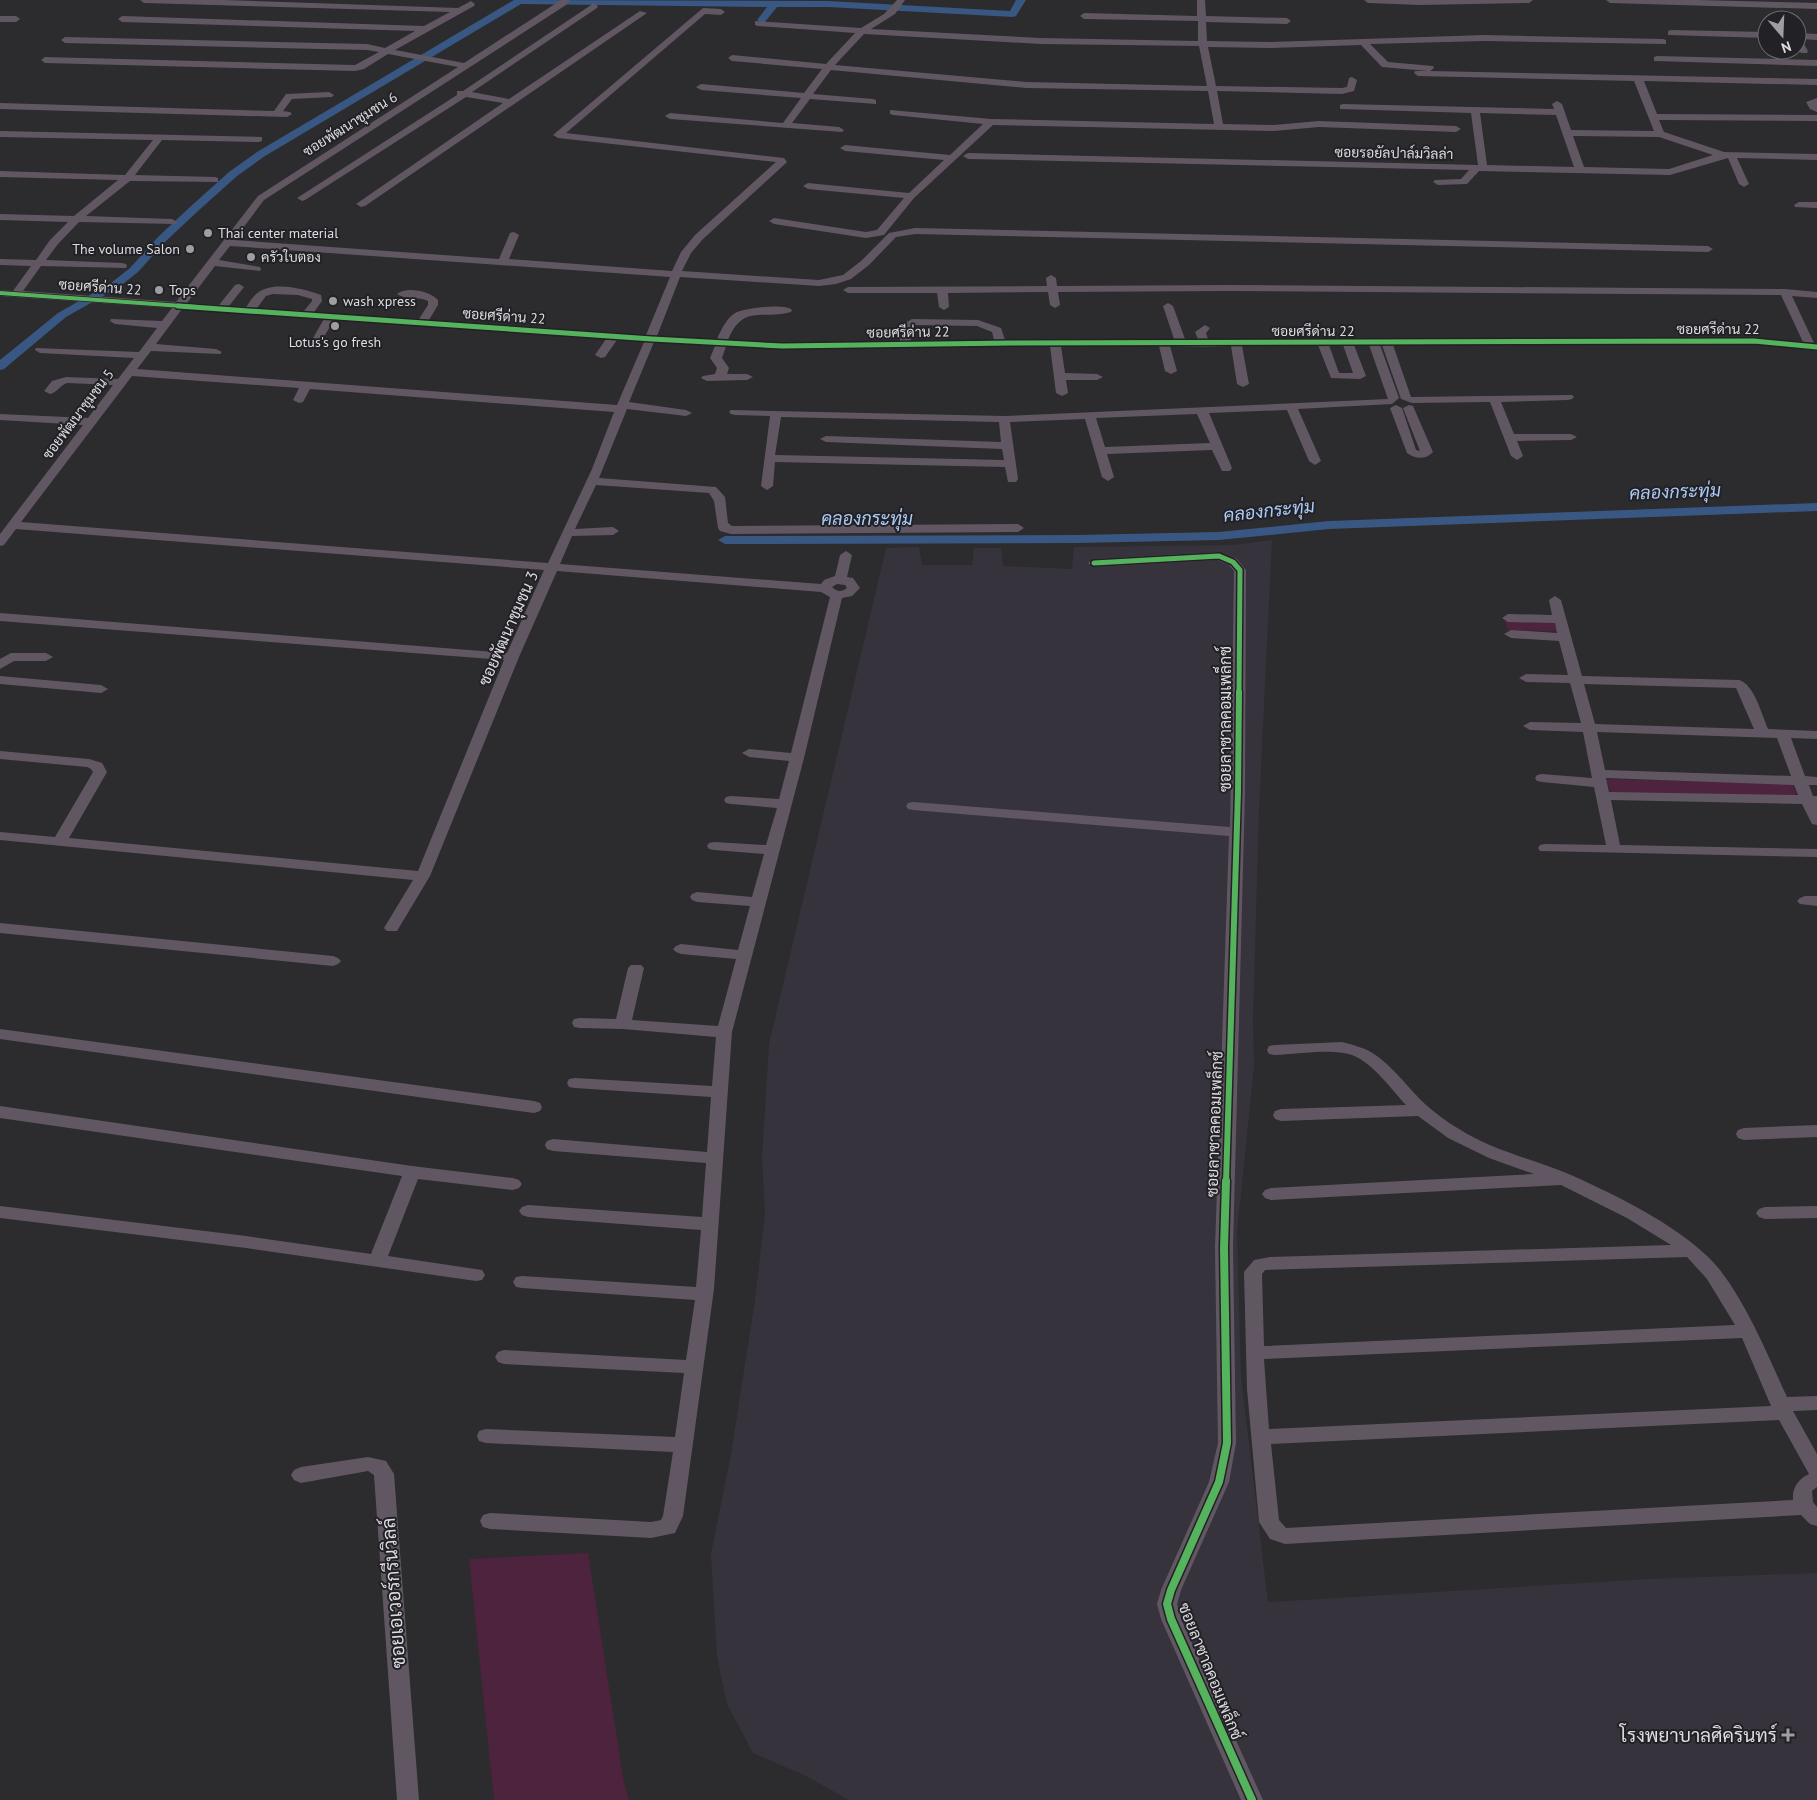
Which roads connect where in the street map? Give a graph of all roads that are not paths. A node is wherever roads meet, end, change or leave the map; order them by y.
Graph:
1 (144, 0) edge
2 (1201, 0) edge
3 (1368, 0) edge
4 (1478, 0) edge
5 (1529, 0) edge
6 (1610, 0) edge
7 (1721, 1) edge
8 (564, 2) edge
9 (1748, 2) edge
10 (472, 4) dead end
11 (1815, 4) edge
12 (594, 6) dead end
13 (897, 6) edge
14 (460, 10) junction
15 (721, 12) dead end
16 (229, 13) junction
17 (643, 13) dead end
18 (1084, 16) dead end
19 (0, 18) edge
20 (16, 19) dead end
21 (122, 19) dead end
22 (1203, 20) junction
23 (167, 21) edge
24 (1287, 21) dead end
25 (758, 24) dead end
26 (427, 29) junction
27 (861, 32) junction
28 (1671, 33) dead end
29 (320, 36) junction
30 (1757, 38) edge
31 (65, 40) dead end
32 (1362, 40) junction
33 (1663, 42) dead end
34 (1203, 44) junction
35 (386, 50) junction
36 (86, 51) junction
37 (732, 58) dead end
38 (45, 60) dead end
39 (1657, 60) dead end
40 (1817, 64) edge
41 (466, 66) junction
42 (828, 66) junction
43 (1418, 73) dead end
44 (1640, 76) junction
45 (1352, 80) dead end
46 (1817, 82) edge
47 (701, 87) dead end
48 (432, 88) junction
49 (1213, 90) junction
50 (464, 94) junction
51 (329, 95) dead end
52 (808, 96) junction
53 (1817, 101) edge
54 (511, 102) junction
55 (872, 102) dead end
56 (1556, 102) dead end
57 (0, 106) edge
58 (1343, 107) dead end
59 (1817, 109) edge
60 (1475, 111) junction
61 (893, 112) dead end
62 (1560, 112) junction
63 (670, 116) dead end
64 (1653, 116) junction
65 (1817, 118) edge
66 (991, 122) junction
67 (786, 125) junction
68 (1219, 127) junction
69 (1456, 129) dead end
70 (839, 130) dead end
71 (1567, 133) junction
72 (0, 134) edge
73 (1660, 134) junction
74 (159, 138) junction
75 (259, 139) dead end
76 (845, 148) dead end
77 (1727, 155) junction
78 (968, 156) dead end
79 (1817, 157) edge
80 (952, 158) junction
81 (1479, 169) junction
82 (1580, 171) junction
83 (0, 174) edge
84 (128, 177) junction
85 (215, 180) dead end
86 (1438, 182) dead end
87 (1744, 184) dead end
88 (808, 186) dead end
89 (911, 196) junction
90 (302, 198) dead end
91 (361, 204) dead end
92 (1799, 205) dead end
93 (1817, 206) edge
94 (0, 217) edge
95 (78, 219) junction
96 (774, 221) dead end
97 (172, 222) dead end
98 (514, 235) dead end
99 (227, 243) junction
100 (1708, 249) dead end
101 (0, 262) edge
102 (212, 262) junction
103 (502, 262) junction
104 (40, 263) junction
105 (122, 266) dead end
106 (256, 269) dead end
107 (676, 274) junction
108 (1052, 284) junction
109 (240, 287) dead end
110 (848, 290) dead end
111 (942, 290) junction
112 (1785, 292) junction
113 (0, 294) edge
114 (16, 294) junction
115 (402, 294) dead end
116 (1817, 295) edge
117 (181, 305) junction
118 (1055, 306) dead end
119 (1168, 306) dead end
120 (944, 307) dead end
121 (222, 308) junction
122 (250, 310) junction
123 (787, 310) dead end
124 (307, 314) junction
125 (330, 316) junction
126 (115, 321) dead end
127 (422, 323) junction
128 (165, 325) junction
129 (1205, 328) dead end
130 (613, 336) junction
131 (318, 338) dead end
132 (652, 339) junction
133 (721, 343) junction
134 (1348, 343) junction
135 (1374, 343) junction
136 (1387, 343) junction
137 (1000, 344) junction
138 (1055, 344) junction
139 (1164, 344) junction
140 (1181, 344) junction
141 (1205, 344) junction
142 (1236, 344) junction
143 (1323, 344) junction
144 (906, 345) junction
145 (1813, 347) edge
146 (40, 350) dead end
147 (144, 351) junction
148 (216, 352) dead end
149 (601, 356) dead end
150 (1171, 371) dead end
151 (128, 372) junction
152 (1060, 376) junction
153 (720, 377) junction
154 (747, 377) dead end
155 (1097, 377) dead end
156 (707, 378) dead end
157 (120, 382) junction
158 (1242, 384) dead end
159 (306, 386) junction
160 (50, 391) dead end
161 (1062, 393) dead end
162 (1568, 397) dead end
163 (1494, 398) junction
164 (299, 400) dead end
165 (1408, 402) junction
166 (1392, 403) junction
167 (622, 407) junction
168 (1291, 407) junction
169 (1202, 411) junction
170 (736, 412) dead end
171 (686, 413) dead end
172 (776, 413) junction
173 (1090, 416) junction
174 (0, 417) edge
175 (1004, 419) junction
176 (91, 422) junction
177 (908, 430) junction
178 (1571, 437) dead end
179 (1510, 438) junction
180 (826, 439) dead end
181 (1007, 446) junction
182 (1216, 446) junction
183 (1102, 452) junction
184 (1517, 456) dead end
185 (769, 458) junction
186 (1315, 461) dead end
187 (903, 462) junction
188 (1010, 464) junction
189 (1226, 468) dead end
190 (1108, 477) dead end
191 (1012, 479) dead end
192 (593, 482) junction
193 (767, 486) dead end
194 (13, 525) junction
195 (1018, 528) dead end
196 (613, 531) dead end
197 (567, 533) junction
198 (0, 542) edge
199 (846, 555) dead end
200 (1094, 563) dead end
201 (553, 567) junction
202 (834, 587) junction
203 (1556, 600) dead end
204 (0, 616) edge
205 (1508, 618) dead end
206 (1560, 619) junction
207 (1511, 634) dead end
208 (1564, 637) junction
209 (46, 657) dead end
210 (512, 657) junction
211 (0, 665) edge
212 (1526, 678) dead end
213 (0, 680) edge
214 (1575, 680) junction
215 (101, 689) dead end
216 (1530, 726) dead end
217 (1589, 729) junction
218 (1763, 734) junction
219 (1783, 735) junction
220 (1817, 736) edge
221 (748, 753) dead end
222 (0, 755) edge
223 (797, 758) junction
224 (1542, 778) dead end
225 (1800, 780) junction
226 (1817, 781) edge
227 (1601, 784) junction
228 (731, 800) dead end
229 (1812, 800) edge
230 (784, 804) junction
231 (913, 806) dead end
232 (1817, 820) edge
233 (1237, 832) junction
234 (0, 836) edge
235 (59, 842) junction
236 (714, 846) dead end
237 (1545, 848) dead end
238 (1614, 849) junction
239 (772, 850) junction
240 (1817, 854) edge
241 (423, 876) junction
242 (696, 897) dead end
243 (758, 902) junction
244 (0, 928) edge
245 (392, 928) dead end
246 (681, 949) dead end
247 (743, 955) junction
248 (333, 961) dead end
249 (636, 968) dead end
250 (580, 1023) dead end
251 (624, 1024) junction
252 (724, 1032) junction
253 (0, 1034) edge
254 (1275, 1050) dead end
255 (575, 1083) dead end
256 (718, 1092) junction
257 (534, 1107) dead end
258 (1421, 1110) junction
259 (1, 1114) edge
260 (1281, 1115) dead end
261 (1817, 1131) edge
262 (1744, 1134) dead end
263 (553, 1145) dead end
264 (713, 1158) junction
265 (412, 1172) junction
266 (1564, 1179) junction
267 (513, 1184) dead end
268 (1271, 1194) dead end
269 (528, 1211) dead end
270 (0, 1212) edge
271 (1817, 1212) edge
272 (1765, 1213) dead end
273 (709, 1224) junction
274 (1691, 1251) junction
275 (377, 1261) junction
276 (476, 1275) dead end
277 (522, 1282) dead end
278 (704, 1294) junction
279 (1748, 1331) junction
280 (1255, 1353) junction
281 (504, 1357) dead end
282 (694, 1367) junction
283 (1817, 1403) edge
284 (1782, 1409) junction
285 (486, 1436) dead end
286 (1261, 1437) junction
287 (683, 1445) junction
288 (1817, 1471) edge
289 (301, 1475) dead end
290 (1817, 1479) edge
291 (1811, 1512) edge
292 (490, 1521) dead end
293 (408, 1800) edge
294 (1252, 1800) edge

1 - 23 street
2 - 22 street
3 - 4 street
4 - 5 street
6 - 7 street
7 - 9 street
8 - 41 street, ซอยพัฒนาชุมชน 6
9 - 11 street
10 - 14 street
12 - 50 street
13 - 27 street
14 - 16 street
14 - 26 street
15 - 107 street, ซอยพัฒนาชุมชน 3
16 - 23 street
16 - 23 street
16 - 29 street
17 - 54 street
18 - 22 street
19 - 20 street
21 - 23 street
22 - 24 street
22 - 34 street
23 - 29 street
23 - 36 street
25 - 27 street
26 - 29 street
26 - 35 street
27 - 34 street
27 - 42 street
28 - 30 street
29 - 35 street
31 - 36 street
32 - 33 street
32 - 34 street
32 - 44 street
34 - 49 street
35 - 36 street
35 - 41 street
36 - 38 street
37 - 42 street
39 - 40 street
41 - 48 street, ซอยพัฒนาชุมชน 6
42 - 49 street
42 - 52 street
43 - 44 street
44 - 46 street
44 - 64 street
45 - 49 street
47 - 52 street
48 - 50 street
48 - 99 street, ซอยพัฒนาชุมชน 6
49 - 68 street
50 - 54 street
50 - 90 street
51 - 57 street
52 - 55 street
52 - 67 street
53 - 59 street
54 - 91 street
56 - 62 street
58 - 60 street
60 - 62 street
60 - 81 street
61 - 66 street
62 - 71 street
63 - 67 street
64 - 65 street
64 - 73 street
66 - 68 street
66 - 80 street
67 - 70 street
68 - 69 street
71 - 73 street
71 - 82 street
72 - 74 street
73 - 77 street
74 - 75 street
74 - 84 street
76 - 80 street
77 - 79 street, ซอยรอยัลปาล์มวิลล่า
77 - 82 street, ซอยรอยัลปาล์มวิลล่า
77 - 87 street
78 - 81 street, ซอยรอยัลปาล์มวิลล่า
80 - 89 street
81 - 82 street, ซอยรอยัลปาล์มวิลล่า
81 - 86 street
83 - 84 street
84 - 85 street
84 - 95 street
88 - 89 street
89 - 96 street
92 - 93 street
94 - 95 street
95 - 97 street
95 - 104 street
98 - 103 street
99 - 102 street, ซอยพัฒนาชุมชน 6
99 - 103 street
100 - 107 street
101 - 104 street
102 - 106 street
102 - 117 street, ซอยพัฒนาชุมชน 6
103 - 107 street
104 - 105 street
104 - 114 street
107 - 132 street, ซอยพัฒนาชุมชน 3
108 - 111 street
108 - 112 street
108 - 118 street
109 - 121 street
110 - 111 street
111 - 120 street
112 - 116 street
112 - 145 street
113 - 114 street, ซอยศรีด่าน 22
114 - 117 street, ซอยศรีด่าน 22
115 - 127 street
117 - 121 street, ซอยศรีด่าน 22
117 - 128 street, ซอยพัฒนาชุมชน 5
119 - 140 street
121 - 122 street, ซอยศรีด่าน 22
122 - 124 street, ซอยศรีด่าน 22
122 - 124 street
123 - 133 street
124 - 125 street, ซอยศรีด่าน 22
125 - 127 street, ซอยศรีด่าน 22
125 - 131 street
126 - 128 street
127 - 130 street, ซอยศรีด่าน 22
128 - 147 street, ซอยพัฒนาชุมชน 5
129 - 141 street
130 - 132 street, ซอยศรีด่าน 22
130 - 149 street
132 - 133 street, ซอยศรีด่าน 22
132 - 167 street, ซอยพัฒนาชุมชน 3
133 - 144 street, ซอยศรีด่าน 22
133 - 153 street
134 - 135 street, ซอยศรีด่าน 22
134 - 143 street, ซอยศรีด่าน 22
134 - 143 street
135 - 136 street, ซอยศรีด่าน 22
135 - 166 street
136 - 145 street, ซอยศรีด่าน 22
136 - 165 street
137 - 138 street, ซอยศรีด่าน 22
137 - 144 street, ซอยศรีด่าน 22
137 - 144 street
138 - 139 street, ซอยศรีด่าน 22
138 - 152 street
139 - 140 street, ซอยศรีด่าน 22
139 - 150 street
140 - 141 street, ซอยศรีด่าน 22
141 - 142 street, ซอยศรีด่าน 22
142 - 143 street, ซอยศรีด่าน 22
142 - 158 street
146 - 147 street
147 - 148 street
147 - 151 street, ซอยพัฒนาชุมชน 5
151 - 157 street, ซอยพัฒนาชุมชน 5
151 - 159 street
152 - 155 street
152 - 161 street
153 - 154 street
153 - 156 street
157 - 160 street
157 - 176 street, ซอยพัฒนาชุมชน 5
159 - 164 street
159 - 167 street
162 - 163 street
163 - 165 street
163 - 179 street
165 - 166 street
165 - 166 street
166 - 168 street
167 - 171 street
167 - 192 street, ซอยพัฒนาชุมชน 3
168 - 169 street
168 - 186 street
169 - 173 street
169 - 182 street
170 - 172 street
172 - 177 street
172 - 185 street
173 - 175 street
173 - 183 street
174 - 176 street
175 - 177 street
175 - 181 street
176 - 194 street, ซอยพัฒนาชุมชน 5
177 - 180 street
177 - 181 street
177 - 187 street
178 - 179 street
179 - 184 street
181 - 188 street
182 - 183 street
182 - 189 street
183 - 190 street
185 - 187 street
185 - 193 street
187 - 188 street
188 - 191 street
192 - 195 street
192 - 197 street, ซอยพัฒนาชุมชน 3
194 - 198 street, ซอยพัฒนาชุมชน 5
194 - 201 street
196 - 197 street
197 - 201 street, ซอยพัฒนาชุมชน 3
199 - 202 street
200 - 233 street, ซอยลาซาลคอมเพล็กซ์
201 - 202 street
201 - 210 street, ซอยพัฒนาชุมชน 3
202 - 223 street
203 - 206 street
204 - 210 street
205 - 206 street
206 - 208 street
207 - 208 street
208 - 214 street
209 - 211 street
210 - 241 street, ซอยพัฒนาชุมชน 3
212 - 214 street
213 - 215 street
214 - 217 street
214 - 218 street
216 - 217 street
217 - 218 street
217 - 227 street
218 - 219 street
219 - 220 street
219 - 225 street
221 - 223 street
222 - 235 street
223 - 230 street
224 - 227 street
225 - 226 street
225 - 227 street
225 - 229 street
227 - 229 street
227 - 238 street
228 - 230 street
229 - 232 street
230 - 239 street
231 - 233 street
233 - 294 street, ซอยลาซาลคอมเพล็กซ์
234 - 235 street
235 - 241 street
236 - 239 street
237 - 238 street
238 - 240 street
239 - 243 street
241 - 245 street, ซอยพัฒนาชุมชน 3
242 - 243 street
243 - 247 street
244 - 248 street
246 - 247 street
247 - 252 street
249 - 251 street
250 - 251 street
251 - 252 street
252 - 256 street
253 - 257 street
254 - 258 street
255 - 256 street
256 - 264 street
258 - 260 street
258 - 266 street
259 - 265 street
261 - 262 street
263 - 264 street
264 - 273 street
265 - 267 street
265 - 275 street
266 - 268 street
266 - 274 street
269 - 273 street
270 - 275 street
271 - 272 street
273 - 278 street
274 - 279 street
274 - 280 street
275 - 276 street
277 - 278 street
278 - 282 street
279 - 280 street
279 - 284 street
280 - 286 street
281 - 282 street
282 - 287 street
283 - 284 street
284 - 286 street
284 - 288 street
285 - 287 street
286 - 291 street
287 - 292 street
289 - 293 street, ซอยเอเวอร์กรีนวิลล์
290 - 291 street

